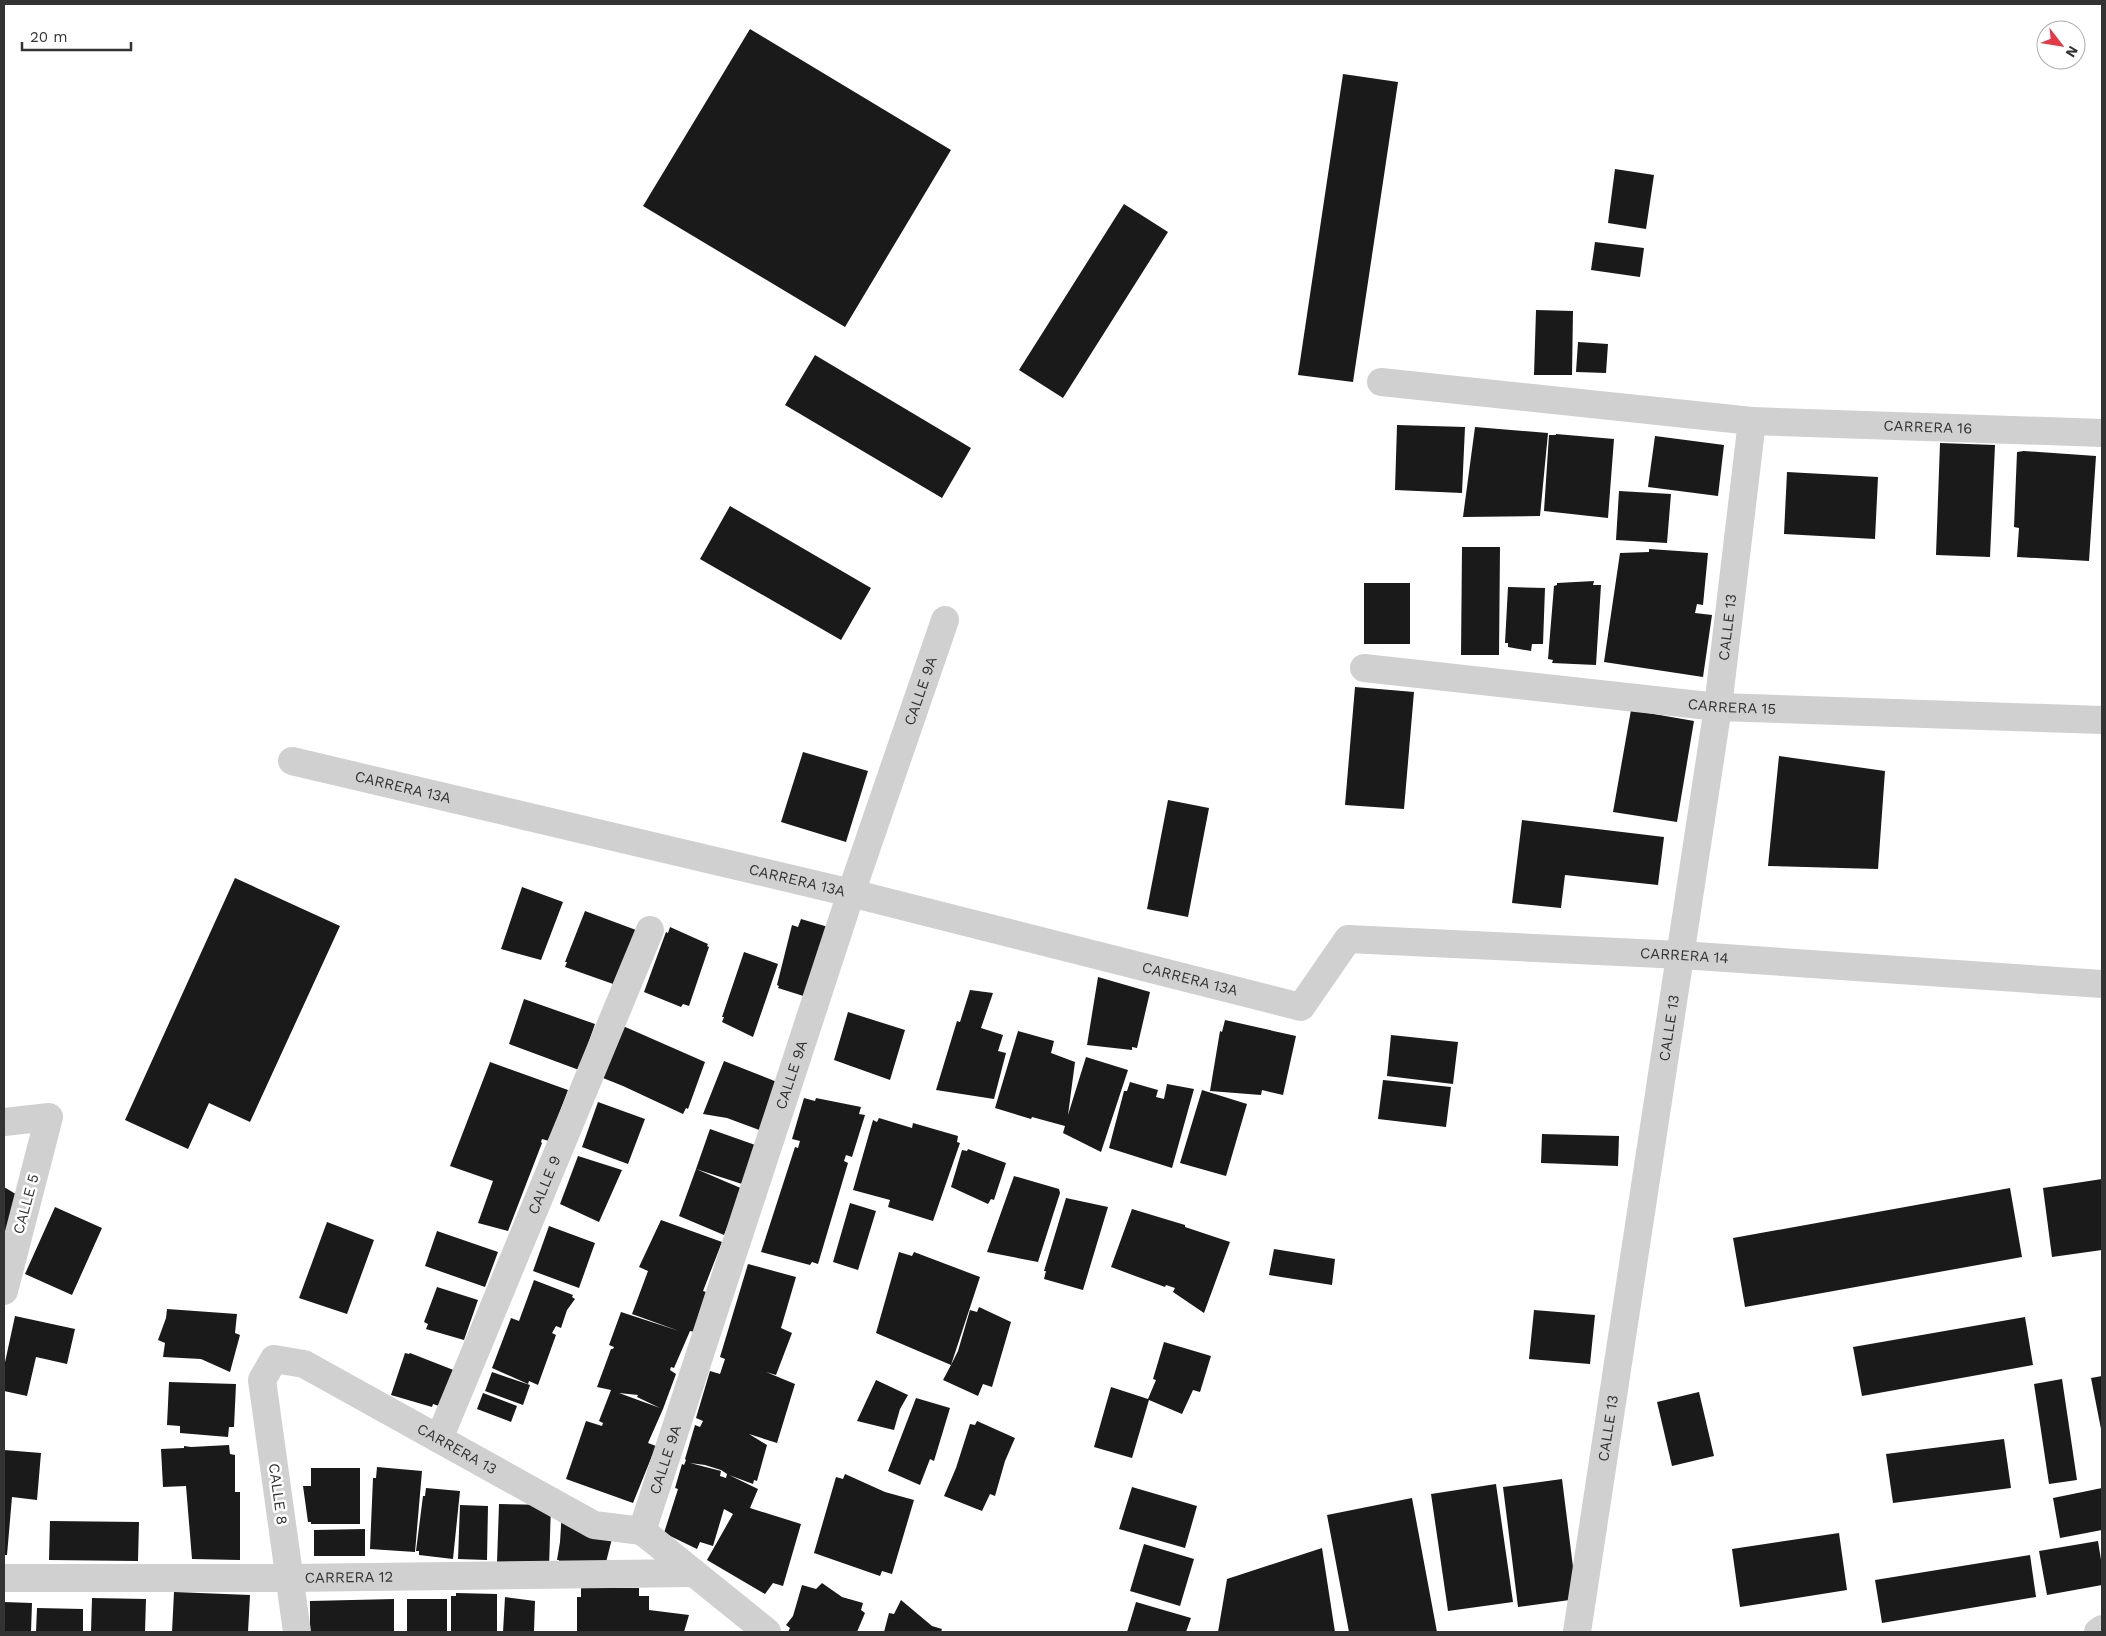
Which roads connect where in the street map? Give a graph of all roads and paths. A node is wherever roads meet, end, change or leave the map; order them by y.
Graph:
1 (1381, 382) dead end
2 (1752, 422) junction
3 (2102, 433) edge
4 (945, 620) dead end
5 (1364, 668) dead end
6 (1718, 707) junction
7 (2102, 720) edge
8 (292, 761) dead end
9 (850, 893) junction
10 (650, 930) dead end
11 (1681, 955) junction
12 (2102, 984) edge
13 (1301, 1007) joint
14 (4, 1122) edge
15 (4, 1291) edge
16 (274, 1359) joint
17 (440, 1439) junction
18 (642, 1531) junction
19 (694, 1573) junction
20 (4, 1578) edge
21 (289, 1578) junction
22 (2102, 1629) edge
23 (297, 1632) edge
24 (767, 1632) edge
25 (1577, 1632) edge
26 (2098, 1632) edge

1 - 2 street, CARRERA 16
2 - 3 street, CARRERA 16
2 - 6 street, CALLE 13
4 - 9 street, CALLE 9A
5 - 6 street, CARRERA 15
6 - 7 street, CARRERA 15
6 - 11 street, CALLE 13
8 - 9 street, CARRERA 13A
9 - 13 street, CARRERA 13A
9 - 18 street, CALLE 9A
10 - 17 street, CALLE 9
11 - 12 street, CARRERA 14
11 - 13 street, CARRERA 14
11 - 25 street, CALLE 13
14 - 15 street, CALLE 5
16 - 17 street, CARRERA 13
16 - 21 street, CALLE 8
17 - 18 street, CARRERA 13
18 - 19 street
19 - 21 street, CARRERA 12
19 - 24 street
20 - 21 street, CARRERA 12
21 - 23 street, CALLE 8
22 - 26 street

